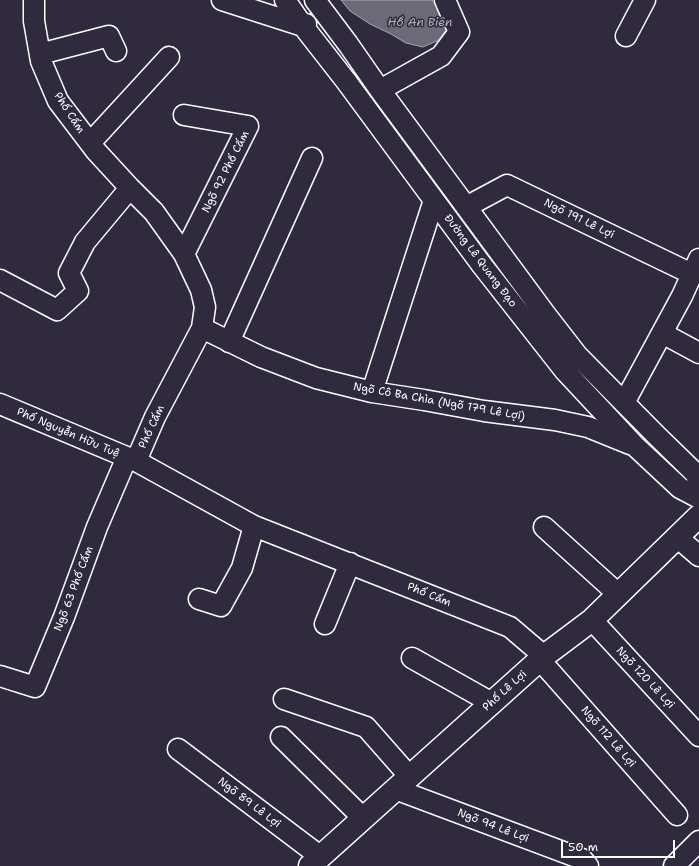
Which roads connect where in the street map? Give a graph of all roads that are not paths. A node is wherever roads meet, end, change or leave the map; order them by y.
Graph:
1 (34, 0) edge
2 (222, 0) edge
3 (285, 0) edge
4 (446, 0) edge
5 (645, 0) edge
6 (319, 5) edge
7 (303, 26) junction
8 (626, 36) dead end
9 (116, 50) dead end
10 (40, 54) junction
11 (168, 57) dead end
12 (380, 90) junction
13 (184, 115) dead end
14 (90, 143) junction
15 (312, 158) dead end
16 (130, 188) junction
17 (434, 200) junction
18 (466, 207) junction
19 (184, 254) junction
20 (696, 267) edge
21 (0, 280) edge
22 (202, 328) junction
23 (662, 333) junction
24 (229, 342) junction
25 (699, 353) edge
26 (372, 392) junction
27 (624, 403) junction
28 (0, 404) edge
29 (635, 446) junction
30 (132, 460) junction
31 (699, 481) edge
32 (699, 498) edge
33 (699, 516) edge
34 (254, 526) junction
35 (544, 527) dead end
36 (677, 537) junction
37 (699, 556) edge
38 (350, 564) junction
39 (618, 594) junction
40 (199, 598) dead end
41 (592, 620) junction
42 (325, 624) dead end
43 (412, 658) dead end
44 (542, 658) junction
45 (0, 676) edge
46 (284, 699) dead end
47 (492, 703) junction
48 (699, 736) edge
49 (281, 737) dead end
50 (178, 749) dead end
51 (402, 783) junction
52 (677, 815) dead end
53 (364, 818) junction
54 (699, 840) edge
55 (317, 862) edge
56 (588, 866) edge
57 (674, 866) edge

1 - 10 street, Phố Cấm
2 - 7 street
3 - 7 street, Đường Lê Quang Đạo
4 - 12 street
5 - 8 street
6 - 7 street
6 - 12 street, Đường Lê Quang Đạo
7 - 17 street, Đường Lê Quang Đạo
9 - 10 street
10 - 14 street, Phố Cấm
11 - 14 street
12 - 18 street, Đường Lê Quang Đạo
13 - 19 street, Ngõ 92 Phố Cấm
14 - 16 street, Phố Cấm
15 - 24 street
16 - 19 street, Phố Cấm
16 - 21 street
17 - 26 street
17 - 29 street, Đường Lê Quang Đạo
18 - 20 street, Ngõ 191 Lê Lợi
18 - 27 street, Đường Lê Quang Đạo
19 - 22 street, Phố Cấm
20 - 23 street, Ngõ 191 Lê Lợi
22 - 24 street, Ngõ Cô Ba Chìa (Ngõ 179 Lê Lợi)
22 - 30 street, Phố Cấm
23 - 25 street
23 - 27 street, Ngõ 191 Lê Lợi
24 - 26 street, Ngõ Cô Ba Chìa (Ngõ 179 Lê Lợi)
26 - 29 street, Ngõ Cô Ba Chìa (Ngõ 179 Lê Lợi)
27 - 31 street, Đường Lê Quang Đạo
28 - 30 street, Phố Nguyễn Hữu Tuệ
29 - 32 street, Đường Lê Quang Đạo
30 - 34 street, Phố Cấm
30 - 45 street, Ngõ 63 Phố Cấm
33 - 36 main road, Phố Lê Lợi
34 - 38 street, Phố Cấm
34 - 40 street
35 - 39 street
36 - 37 street
36 - 39 main road, Phố Lê Lợi
38 - 42 street
38 - 44 street, Phố Cấm
39 - 41 main road, Phố Lê Lợi
41 - 44 main road, Phố Lê Lợi
41 - 48 street, Ngõ 120 Lê Lợi
43 - 47 street
44 - 47 main road, Phố Lê Lợi
44 - 52 street, Ngõ 112 Lê Lợi
46 - 51 street
47 - 51 main road, Phố Lê Lợi
49 - 53 street
50 - 55 street, Ngõ 89 Lê Lợi
51 - 53 main road, Phố Lê Lợi
51 - 56 street, Ngõ 94 Lê Lợi
53 - 55 main road, Phố Lê Lợi
54 - 57 street

